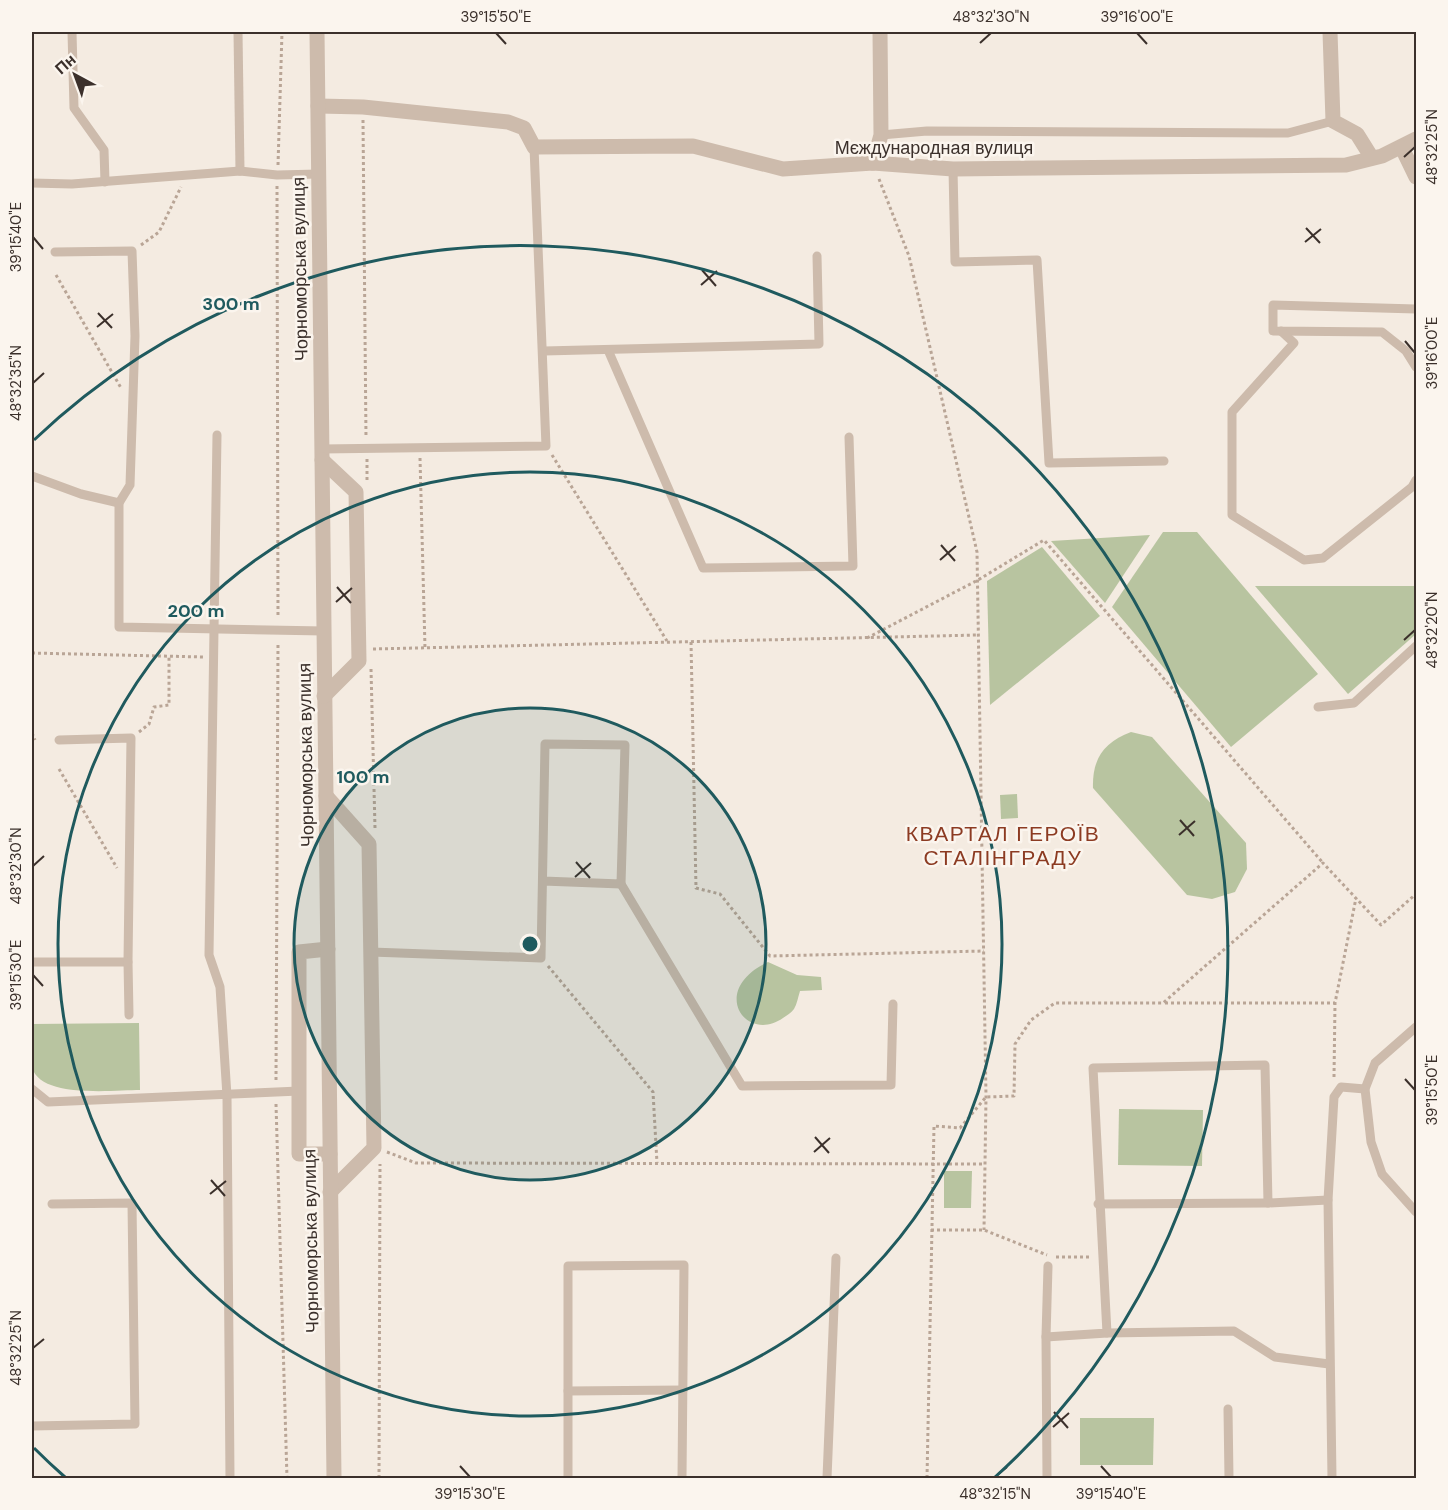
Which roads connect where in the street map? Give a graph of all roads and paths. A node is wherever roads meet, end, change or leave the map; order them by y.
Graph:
1 (72, 32) edge
2 (238, 32) edge
3 (282, 32) edge
4 (317, 32) edge
5 (880, 32) edge
6 (1330, 32) edge
7 (318, 106) junction
8 (363, 107) junction
9 (1333, 121) junction
10 (881, 135) junction
11 (1416, 139) edge
12 (534, 147) junction
13 (1402, 148) junction
14 (1372, 158) junction
15 (873, 163) junction
16 (953, 169) junction
17 (240, 171) junction
18 (318, 174) junction
19 (187, 175) junction
20 (277, 175) junction
21 (1416, 177) edge
22 (105, 182) junction
23 (32, 183) edge
24 (132, 251) junction
25 (55, 252) dead end
26 (818, 256) dead end
27 (57, 275) dead end
28 (1416, 309) edge
29 (1281, 331) junction
30 (608, 350) junction
31 (544, 351) junction
32 (1416, 367) edge
33 (133, 409) junction
34 (217, 435) dead end
35 (849, 438) dead end
36 (546, 446) junction
37 (366, 448) junction
38 (420, 448) junction
39 (322, 454) junction
40 (1164, 461) dead end
41 (32, 476) edge
42 (1416, 480) edge
43 (367, 484) dead end
44 (120, 502) junction
45 (978, 580) junction
46 (214, 629) junction
47 (278, 630) junction
48 (324, 631) junction
49 (978, 635) junction
50 (867, 638) junction
51 (667, 642) junction
52 (691, 642) junction
53 (1416, 646) edge
54 (425, 648) junction
55 (371, 649) dead end
56 (32, 653) edge
57 (169, 656) junction
58 (213, 657) junction
59 (371, 661) dead end
60 (324, 696) junction
61 (1318, 707) dead end
62 (32, 733) edge
63 (131, 738) junction
64 (35, 740) dead end
65 (59, 740) dead end
66 (59, 769) dead end
67 (326, 796) junction
68 (375, 836) dead end
69 (1323, 863) junction
70 (543, 881) junction
71 (621, 884) junction
72 (129, 889) junction
73 (1416, 894) edge
74 (1356, 898) junction
75 (328, 949) junction
76 (984, 951) junction
77 (371, 952) junction
78 (541, 958) junction
79 (32, 962) edge
80 (128, 962) junction
81 (1163, 1003) junction
82 (1335, 1003) junction
83 (893, 1004) dead end
84 (129, 1014) dead end
85 (1416, 1027) edge
86 (32, 1089) edge
87 (1365, 1089) junction
88 (299, 1091) junction
89 (276, 1092) junction
90 (227, 1096) junction
91 (986, 1097) junction
92 (1334, 1097) junction
93 (377, 1149) junction
94 (330, 1154) junction
95 (657, 1163) junction
96 (932, 1164) junction
97 (984, 1164) junction
98 (330, 1192) junction
99 (1328, 1200) junction
100 (1268, 1203) junction
101 (52, 1204) dead end
102 (1098, 1204) junction
103 (1416, 1212) edge
104 (931, 1230) junction
105 (984, 1230) junction
106 (1102, 1257) junction
107 (836, 1258) dead end
108 (1048, 1266) dead end
109 (1107, 1333) junction
110 (1046, 1337) junction
111 (1329, 1364) junction
112 (683, 1390) junction
113 (568, 1391) junction
114 (1228, 1409) dead end
115 (32, 1426) edge
116 (230, 1479) edge
117 (287, 1479) edge
118 (334, 1479) edge
119 (380, 1479) edge
120 (568, 1479) edge
121 (682, 1479) edge
122 (827, 1479) edge
123 (927, 1479) edge
124 (1047, 1479) edge
125 (1229, 1479) edge
126 (1332, 1479) edge

1 - 22 lane
2 - 17 lane
3 - 20 path
4 - 7 street, Чорноморська вулиця
5 - 10 street
6 - 9 street
7 - 8 street
7 - 18 street, Чорноморська вулиця
8 - 12 street
8 - 37 path
9 - 10 lane
9 - 14 street
10 - 15 street
11 - 13 street, Мєждународная вулиця
12 - 15 street, Мєждународная вулиця
12 - 31 lane
13 - 14 street, Мєждународная вулиця
13 - 21 street
14 - 16 street, Мєждународная вулиця
15 - 16 street, Мєждународная вулиця
15 - 45 path
16 - 40 lane
17 - 19 lane
17 - 20 lane
18 - 20 lane
18 - 39 street, Чорноморська вулиця
19 - 22 lane
19 - 24 path
20 - 47 path
22 - 23 lane
24 - 25 lane
24 - 33 lane
26 - 30 lane
27 - 33 path
28 - 29 lane
29 - 32 lane
29 - 42 lane
30 - 31 lane
30 - 35 lane
31 - 36 lane
33 - 44 lane
34 - 46 lane
36 - 38 lane
36 - 51 path
37 - 38 lane
37 - 39 lane
37 - 43 path
38 - 54 path
39 - 48 street, Чорноморська вулиця
39 - 60 street
41 - 44 lane
44 - 46 lane
45 - 49 path
45 - 50 path
45 - 69 path
46 - 47 lane
46 - 58 lane
47 - 48 lane
47 - 89 path
48 - 60 street, Чорноморська вулиця
49 - 50 path
49 - 76 path
50 - 52 path
51 - 52 path
51 - 54 path
52 - 76 path
53 - 61 lane
54 - 55 path
56 - 57 path
57 - 58 path
57 - 63 path
58 - 90 lane
59 - 68 path
60 - 67 street, Чорноморська вулиця
62 - 64 path
63 - 65 lane
63 - 72 lane
66 - 72 path
67 - 75 street, Чорноморська вулиця
67 - 77 street
69 - 74 path
69 - 81 path
70 - 71 lane
70 - 71 lane
70 - 78 lane
71 - 83 lane
72 - 80 lane
73 - 74 path
74 - 82 path
75 - 88 street
75 - 94 street, Чорноморська вулиця
76 - 91 path
77 - 78 lane
77 - 93 street
78 - 95 path
79 - 80 lane
80 - 84 lane
81 - 82 path
81 - 91 path
82 - 92 path
85 - 87 lane
86 - 90 lane
87 - 92 lane
87 - 103 lane
88 - 89 lane
88 - 94 street
89 - 90 lane
89 - 117 path
90 - 116 lane
91 - 96 path
91 - 97 path
92 - 99 lane
93 - 95 path
93 - 98 street
93 - 119 path
94 - 98 street, Чорноморська вулиця
95 - 96 path
96 - 97 path
96 - 104 path
97 - 105 path
98 - 118 street, Чорноморська вулиця
99 - 100 lane
99 - 111 lane
100 - 102 lane
100 - 102 lane
101 - 115 lane
102 - 106 lane
104 - 105 path
104 - 123 path
105 - 106 path
106 - 109 lane
107 - 122 lane
108 - 110 lane
109 - 110 lane
109 - 111 lane
110 - 124 lane
111 - 126 lane
112 - 113 lane
112 - 113 lane
112 - 121 lane
113 - 120 lane
114 - 125 lane

